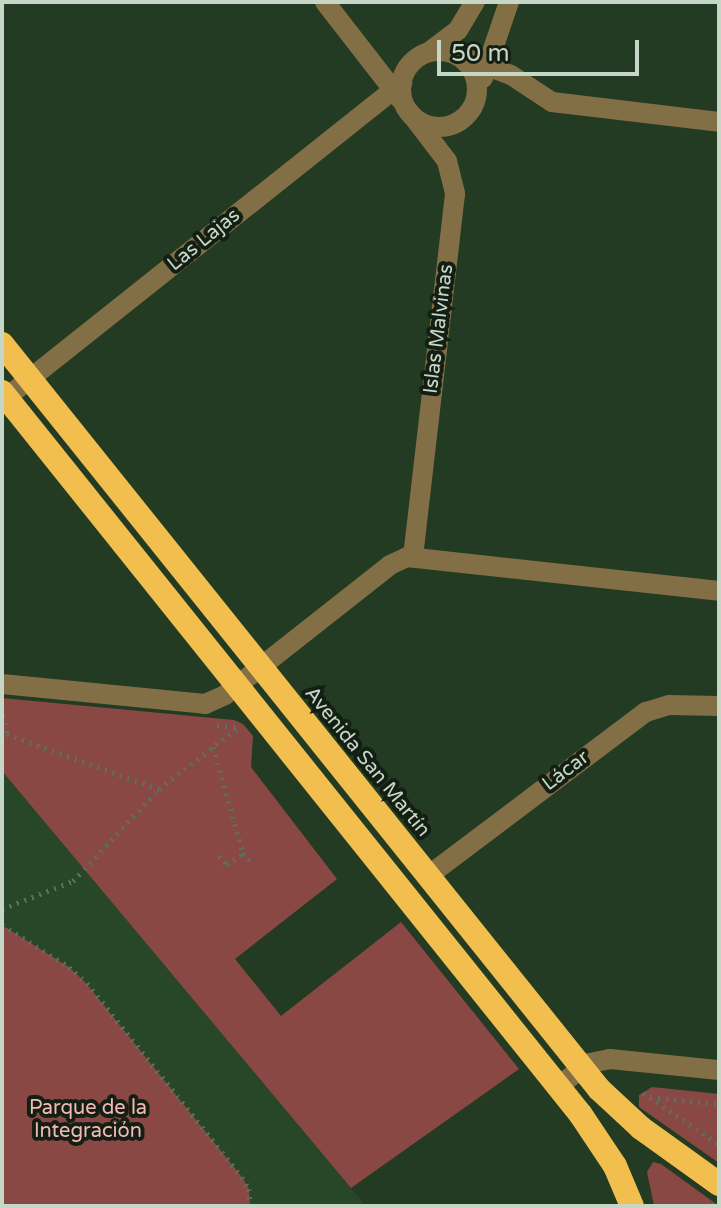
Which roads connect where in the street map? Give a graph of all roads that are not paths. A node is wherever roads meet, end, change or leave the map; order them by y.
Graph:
1 (325, 2) edge
2 (475, 2) edge
3 (493, 2) edge
4 (509, 2) edge
5 (465, 22) junction
6 (460, 56) junction
7 (420, 58) junction
8 (372, 61) junction
9 (488, 66) junction
10 (478, 92) junction
11 (402, 98) junction
12 (719, 122) edge
13 (2, 344) edge
14 (30, 379) junction
15 (4, 394) edge
16 (413, 557) junction
17 (719, 591) edge
18 (261, 667) junction
19 (2, 684) edge
20 (237, 685) junction
21 (26, 687) junction
22 (2, 704) edge
23 (719, 706) edge
24 (428, 876) junction
25 (581, 1068) junction
26 (719, 1070) edge
27 (558, 1086) junction
28 (719, 1184) edge
29 (632, 1206) edge

1 - 8 street, Islas Malvinas
2 - 5 street
3 - 5 street
4 - 9 street
5 - 7 street
6 - 7 street
6 - 9 street
6 - 10 street
7 - 8 street
7 - 11 street
8 - 11 street, Islas Malvinas
9 - 10 street
9 - 12 street
10 - 11 street
11 - 14 street, Las Lajas
11 - 16 street, Islas Malvinas
13 - 14 highway, Avenida San Martín
14 - 15 street, Las Lajas
14 - 18 highway, Avenida San Martín
15 - 20 highway
16 - 17 street
16 - 18 street
18 - 20 street
18 - 24 highway, Avenida San Martín
19 - 21 street
20 - 21 street
20 - 27 highway
21 - 22 street
23 - 24 street, Lácar
24 - 25 highway, Avenida San Martín
25 - 26 street
25 - 27 street
25 - 28 highway, Avenida San Martín
27 - 29 highway

